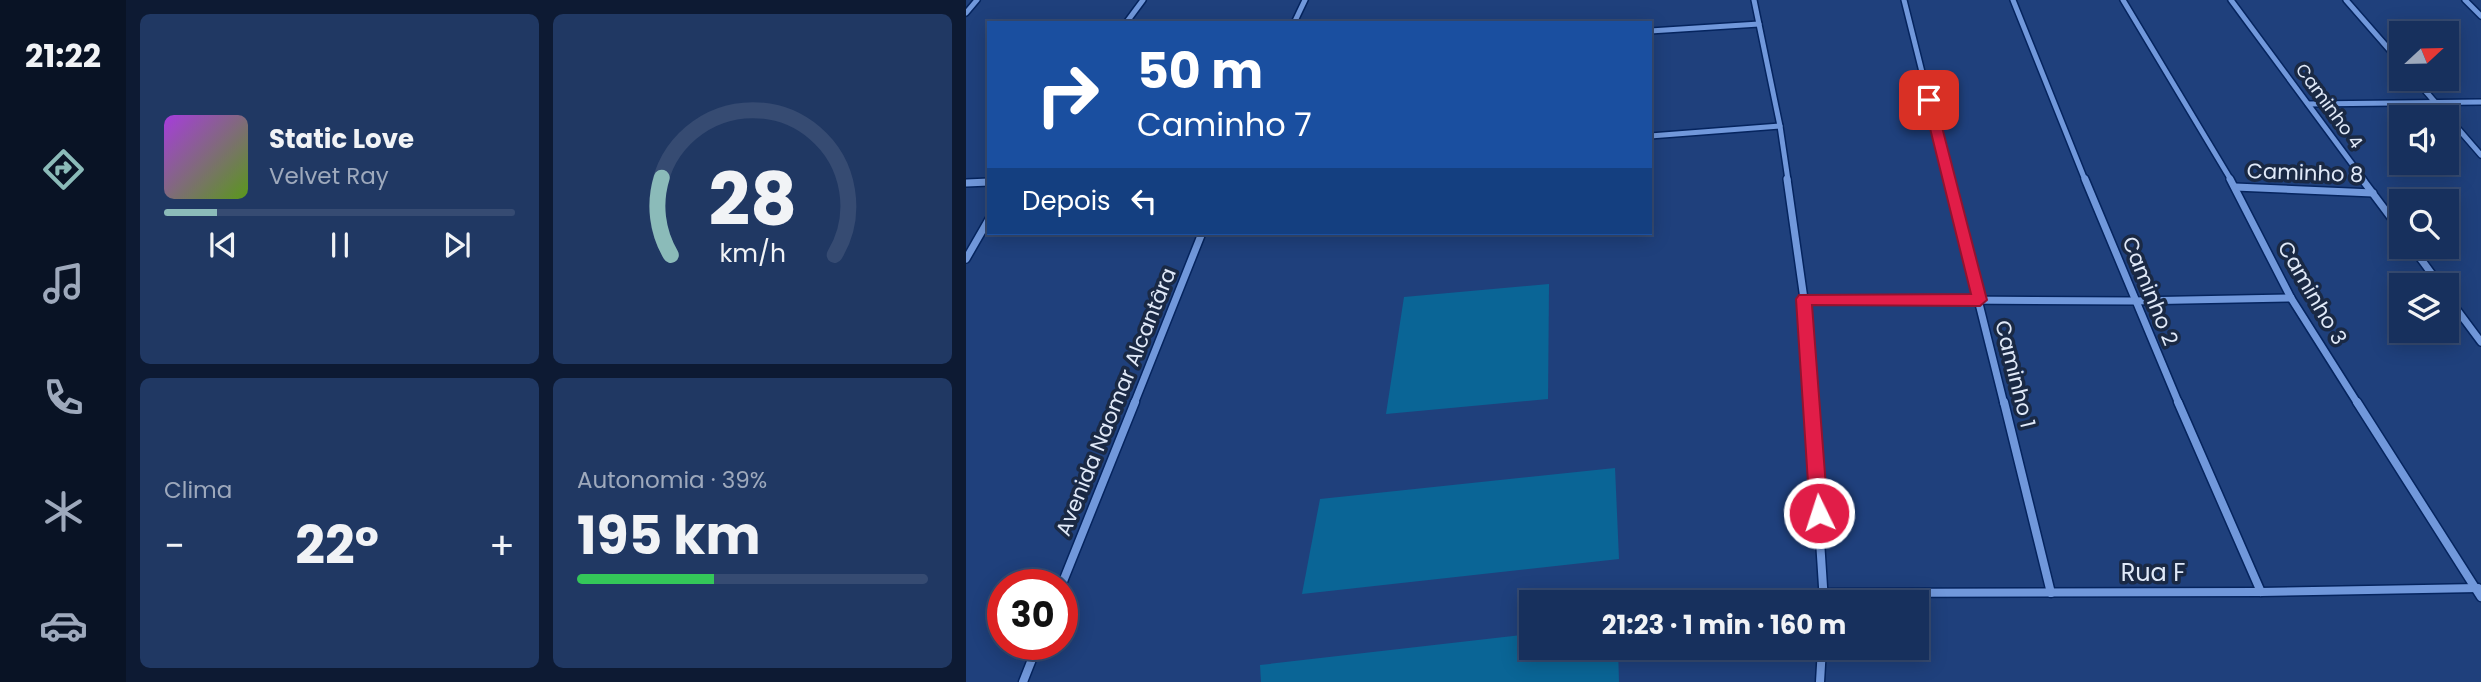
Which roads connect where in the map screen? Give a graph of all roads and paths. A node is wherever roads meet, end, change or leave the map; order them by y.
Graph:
1 (977, 0) edge
2 (1143, 0) edge
3 (1305, 0) edge
4 (1754, 0) edge
5 (1904, 0) edge
6 (2013, 0) edge
7 (2123, 0) edge
8 (2231, 0) edge
9 (2346, 0) edge
10 (2465, 0) edge
11 (966, 13) edge
12 (2481, 16) edge
13 (1127, 21) edge
14 (1295, 21) edge
15 (1759, 24) junction
16 (1652, 30) edge
17 (2389, 49) edge
18 (2425, 91) edge
19 (2434, 101) junction
20 (2481, 102) edge
21 (2308, 104) junction
22 (1780, 126) junction
23 (1652, 136) edge
24 (2481, 155) edge
25 (987, 182) edge
26 (966, 183) edge
27 (2235, 187) junction
28 (2374, 193) junction
29 (2389, 214) edge
30 (987, 222) edge
31 (1201, 235) edge
32 (966, 259) edge
33 (2291, 298) junction
34 (1804, 299) junction
35 (1980, 300) junction
36 (2134, 301) junction
37 (2459, 312) edge
38 (2481, 342) edge
39 (1068, 569) edge
40 (2478, 588) edge
41 (1823, 590) edge
42 (2261, 592) junction
43 (2051, 593) junction
44 (1929, 596) edge
45 (2481, 597) edge
46 (1032, 660) edge
47 (1821, 660) edge
48 (1023, 682) edge
49 (1820, 682) edge

1 - 11 street
2 - 13 street
3 - 14 street
4 - 15 street
5 - 35 street, Caminho 1
6 - 36 street, Caminho 2
7 - 27 street, Caminho 3
8 - 21 street, Caminho 4
9 - 17 street
10 - 12 street
15 - 16 street
15 - 22 street
18 - 19 street
19 - 20 street
19 - 21 street
19 - 24 street
21 - 28 street, Caminho 4
22 - 23 street
22 - 34 street
25 - 26 street
27 - 28 street, Caminho 8
27 - 33 street, Caminho 3
28 - 29 street, Caminho 4
30 - 32 street
31 - 39 street, Avenida Naomar Alcantâra
33 - 36 street
33 - 40 street, Caminho 3
34 - 35 street
34 - 41 street
35 - 36 street
35 - 43 street, Caminho 1
36 - 42 street, Caminho 2
37 - 38 street
40 - 42 street, Rua F
40 - 45 street, Caminho 3
42 - 43 street, Rua F
43 - 44 street, Rua F
46 - 48 street
47 - 49 street

